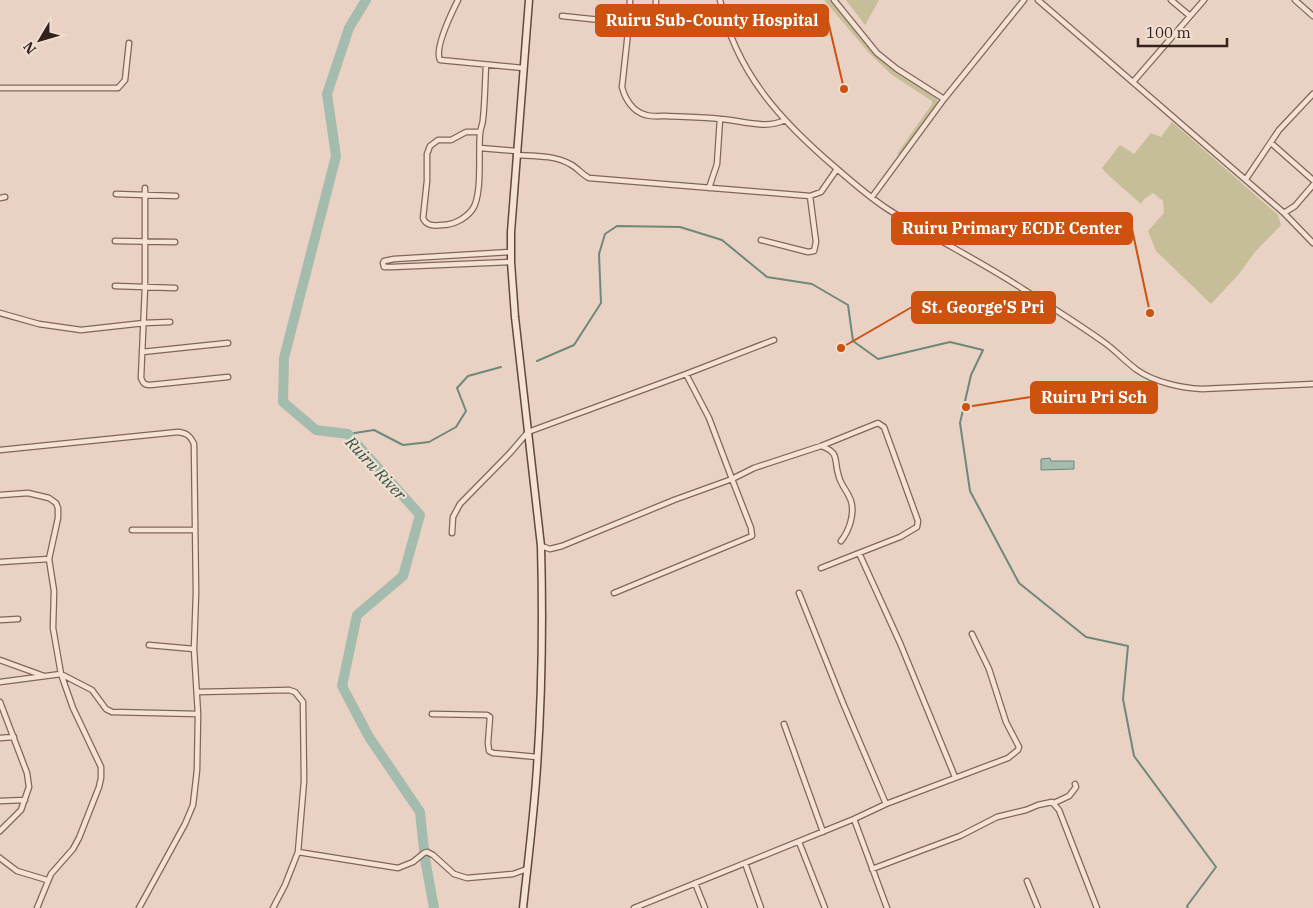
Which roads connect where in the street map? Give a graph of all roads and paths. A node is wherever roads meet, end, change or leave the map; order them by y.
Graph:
1 (458, 0) edge
2 (529, 0) edge
3 (630, 0) edge
4 (656, 0) edge
5 (720, 0) edge
6 (834, 0) edge
7 (1024, 0) edge
8 (1038, 0) edge
9 (1171, 0) edge
10 (1204, 0) edge
11 (1295, 0) edge
12 (562, 16) dead end
13 (1190, 16) junction
14 (1313, 16) edge
15 (628, 23) junction
16 (680, 31) dead end
17 (129, 43) dead end
18 (486, 65) junction
19 (523, 68) junction
20 (1134, 82) junction
21 (0, 88) edge
22 (1313, 94) edge
23 (944, 99) junction
24 (720, 119) junction
25 (785, 120) junction
26 (480, 132) junction
27 (1271, 143) junction
28 (480, 148) junction
29 (516, 153) junction
30 (837, 169) junction
31 (1246, 179) junction
32 (1313, 180) edge
33 (1313, 185) edge
34 (145, 188) dead end
35 (709, 188) junction
36 (116, 194) dead end
37 (145, 195) junction
38 (176, 196) dead end
39 (810, 196) junction
40 (872, 198) junction
41 (1284, 213) junction
42 (761, 240) dead end
43 (115, 241) dead end
44 (145, 241) junction
45 (174, 242) dead end
46 (1313, 243) edge
47 (511, 252) junction
48 (478, 255) junction
49 (511, 262) junction
50 (478, 264) junction
51 (115, 286) dead end
52 (145, 287) junction
53 (175, 288) dead end
54 (0, 313) edge
55 (170, 322) dead end
56 (144, 323) junction
57 (774, 340) dead end
58 (228, 343) dead end
59 (142, 352) junction
60 (686, 374) junction
61 (228, 377) dead end
62 (1313, 384) edge
63 (528, 432) junction
64 (821, 446) junction
65 (0, 450) edge
66 (732, 479) junction
67 (0, 495) edge
68 (132, 530) dead end
69 (194, 530) junction
70 (452, 532) dead end
71 (841, 541) dead end
72 (541, 546) junction
73 (859, 553) junction
74 (49, 559) junction
75 (0, 562) edge
76 (822, 568) dead end
77 (614, 592) dead end
78 (799, 593) dead end
79 (18, 619) dead end
80 (0, 620) edge
81 (972, 634) dead end
82 (149, 645) dead end
83 (194, 649) junction
84 (0, 660) edge
85 (61, 674) junction
86 (46, 676) junction
87 (0, 682) edge
88 (197, 692) junction
89 (0, 702) edge
90 (198, 714) junction
91 (432, 714) dead end
92 (784, 724) dead end
93 (14, 737) junction
94 (0, 738) edge
95 (538, 757) junction
96 (955, 777) junction
97 (1075, 784) dead end
98 (25, 800) junction
99 (0, 801) edge
100 (1054, 803) junction
101 (886, 804) junction
102 (854, 819) junction
103 (0, 831) edge
104 (823, 832) junction
105 (798, 842) junction
106 (298, 852) junction
107 (0, 858) edge
108 (745, 863) junction
109 (527, 868) junction
110 (872, 869) junction
111 (47, 880) junction
112 (1027, 881) dead end
113 (696, 884) junction
114 (37, 908) edge
115 (139, 908) edge
116 (273, 908) edge
117 (524, 908) edge
118 (634, 908) edge
119 (705, 908) edge
120 (761, 908) edge
121 (825, 908) edge
122 (887, 908) edge
123 (1038, 908) edge
124 (1097, 908) edge

1 - 18 street
2 - 19 main road
3 - 15 street
4 - 16 street
5 - 25 street
6 - 23 street
7 - 23 street
8 - 20 street
9 - 13 street
10 - 13 street
11 - 14 street
12 - 15 street
13 - 20 street
15 - 24 street
17 - 21 street
18 - 19 street
18 - 26 street
19 - 29 main road
20 - 31 street
22 - 27 street
23 - 40 street
24 - 25 street
24 - 35 street
25 - 30 street
26 - 28 street
26 - 28 street
27 - 31 street
27 - 32 street
28 - 29 street
29 - 35 street
29 - 47 main road
30 - 39 street
30 - 40 street
31 - 41 street
33 - 41 street
34 - 37 street
35 - 39 street
36 - 37 street
37 - 38 street
37 - 44 street
39 - 42 street
40 - 62 street
41 - 46 street
43 - 44 street
44 - 45 street
44 - 52 street
47 - 48 street
47 - 49 main road
48 - 50 street
48 - 50 street
49 - 50 street
49 - 63 main road
51 - 52 street
52 - 53 street
52 - 56 street
54 - 56 street
55 - 56 street
56 - 59 street
57 - 60 street
58 - 59 street
59 - 61 street
60 - 63 street
60 - 66 street
63 - 70 street
63 - 72 main road
64 - 66 street
64 - 71 street
64 - 73 street
65 - 69 street
66 - 72 street
66 - 77 street
67 - 74 street
68 - 69 street
69 - 83 street
72 - 95 main road
73 - 76 street
73 - 96 street
74 - 75 street
74 - 85 street
78 - 101 street
79 - 80 street
81 - 96 street
82 - 83 street
83 - 88 street
84 - 86 street
85 - 86 street
85 - 90 street
85 - 111 street
86 - 87 street
88 - 90 street
88 - 106 street
89 - 93 street
90 - 115 street
91 - 95 street
92 - 104 street
93 - 94 street
93 - 98 street
95 - 109 main road
96 - 101 street
97 - 100 street
98 - 99 street
98 - 103 street
100 - 110 street
100 - 124 street
101 - 102 street
102 - 104 street
102 - 110 street
104 - 105 street
105 - 108 street
105 - 121 street
106 - 109 street
106 - 116 street
107 - 111 street
108 - 113 street
108 - 120 street
109 - 117 main road
110 - 122 street
111 - 114 street
112 - 123 street
113 - 118 street
113 - 119 street

